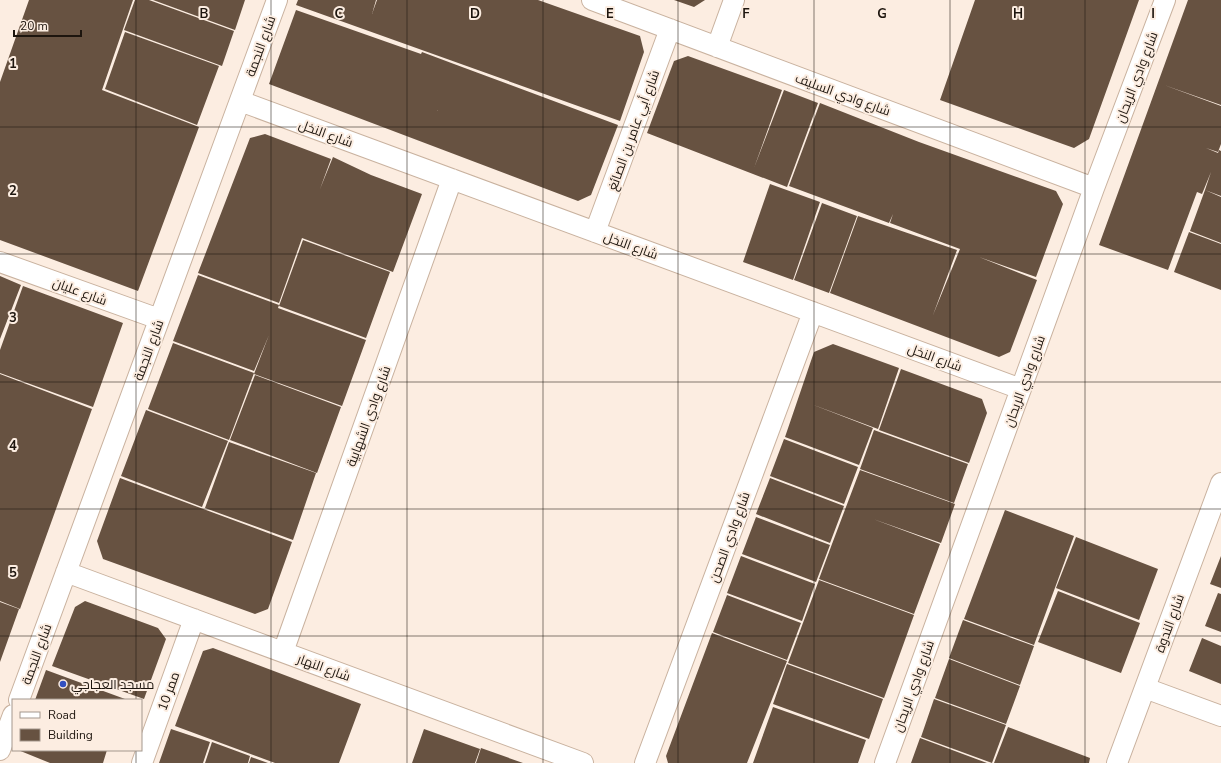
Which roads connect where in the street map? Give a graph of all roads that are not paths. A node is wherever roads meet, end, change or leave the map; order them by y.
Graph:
1 (277, 0) edge
2 (592, 0) edge
3 (734, 0) edge
4 (1165, 0) edge
5 (670, 29) junction
6 (716, 46) junction
7 (240, 101) junction
8 (452, 179) junction
9 (1094, 188) junction
10 (595, 232) junction
11 (0, 262) edge
12 (813, 312) junction
13 (159, 319) junction
14 (1021, 389) junction
15 (1221, 483) edge
16 (66, 572) junction
17 (194, 619) junction
18 (283, 652) junction
19 (1144, 688) junction
20 (18, 699) edge
21 (1221, 716) edge
22 (12, 718) edge
23 (0, 750) edge
24 (142, 763) edge
25 (583, 763) edge
26 (645, 763) edge
27 (885, 763) edge
28 (1117, 763) edge

1 - 7 street, شارع النجمة
2 - 5 street, شارع وادي السليف
3 - 6 street
4 - 9 street, شارع وادي الريحان
5 - 6 street, شارع وادي السليف
5 - 10 street, شارع أبي عامر بن الصائغ
6 - 9 street, شارع وادي السليف
7 - 8 street, شارع النخل
7 - 13 street, شارع النجمة
8 - 10 street, شارع النخل
8 - 18 street, شارع وادي الشهابية
9 - 14 street, شارع وادي الريحان
10 - 12 street, شارع النخل
11 - 13 street, شارع عليان
12 - 14 street, شارع النخل
12 - 26 street, شارع وادي الصحن
13 - 16 street, شارع النجمة
14 - 27 street, شارع وادي الريحان
15 - 19 street, شارع الندوة
16 - 17 street, شارع النهار
16 - 20 street, شارع النجمة
17 - 18 street, شارع النهار
17 - 24 street, ممر 10
18 - 25 street, شارع النهار
19 - 21 street
19 - 28 street, شارع الندوة
22 - 23 street

